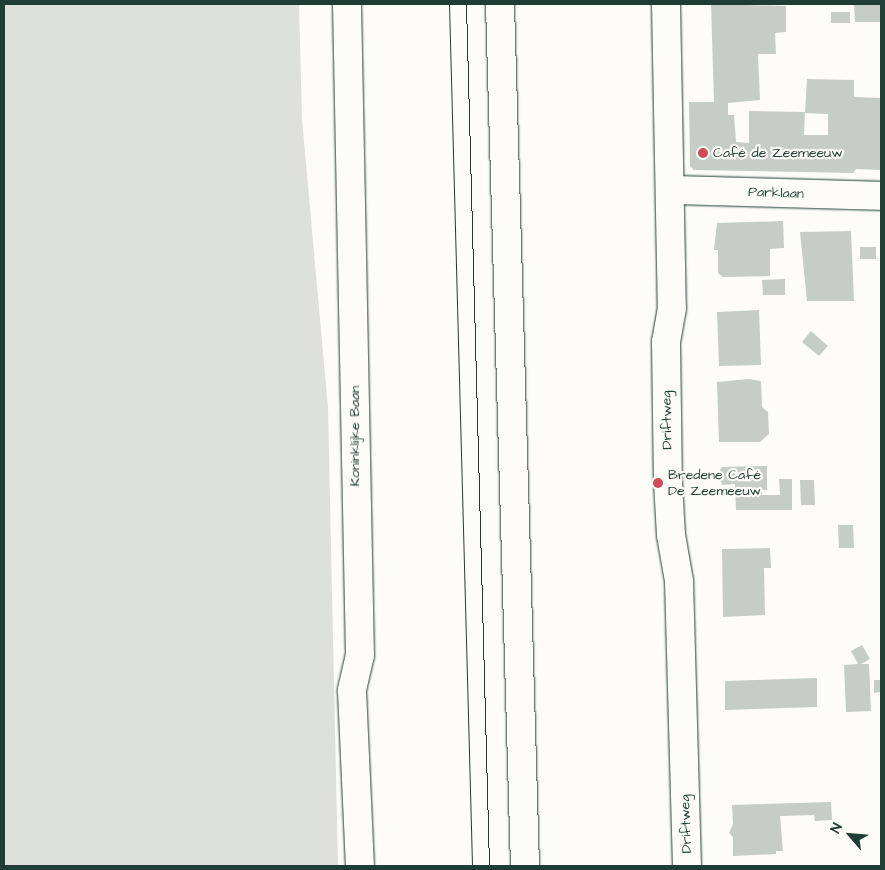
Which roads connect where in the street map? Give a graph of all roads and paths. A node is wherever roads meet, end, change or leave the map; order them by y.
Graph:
1 (346, 4) edge
2 (500, 4) edge
3 (666, 4) edge
4 (671, 190) junction
5 (881, 196) edge
6 (360, 866) edge
7 (525, 866) edge
8 (687, 866) edge

1 - 6 main road, Koninklijke Baan
2 - 7 main road
3 - 4 main road, Driftweg
4 - 5 main road, Parklaan
4 - 8 main road, Driftweg

